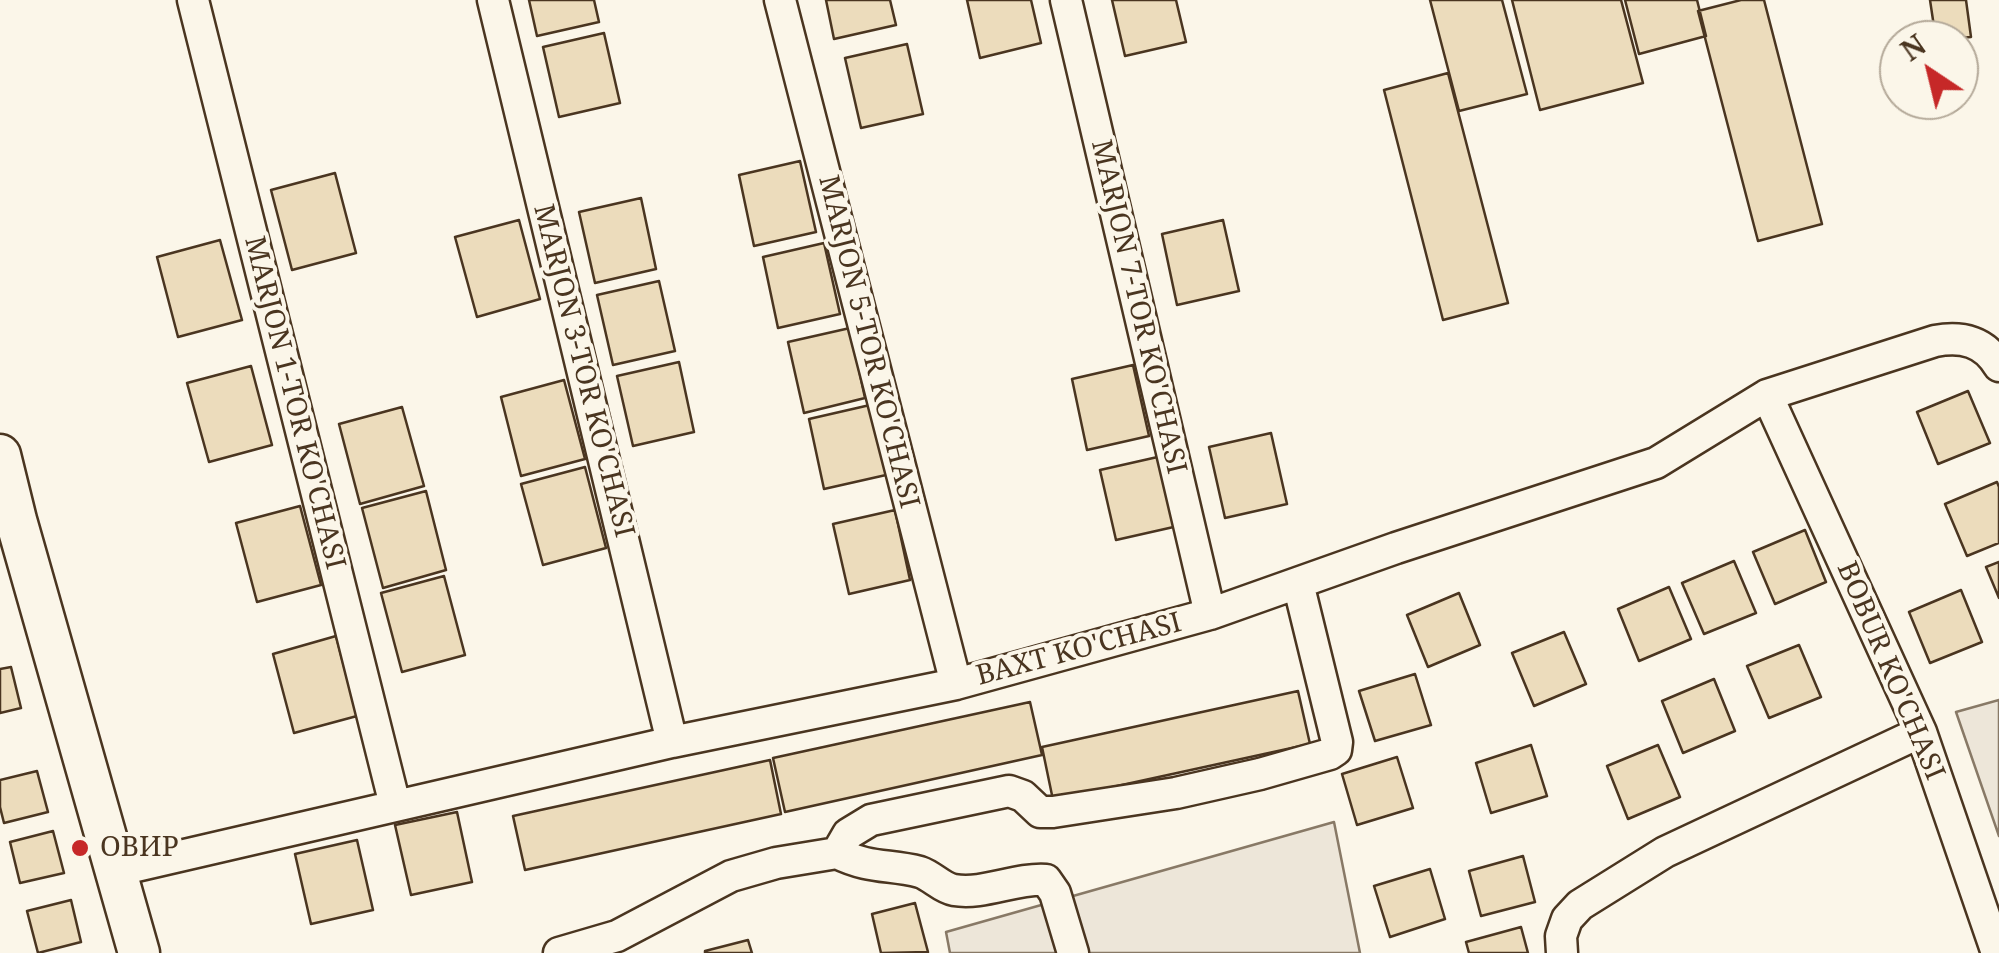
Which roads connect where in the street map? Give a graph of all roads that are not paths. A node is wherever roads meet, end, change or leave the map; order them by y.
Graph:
1 (193, 0) edge
2 (493, 0) edge
3 (780, 0) edge
4 (1066, 0) edge
5 (1999, 366) edge
6 (1767, 395) junction
7 (0, 455) edge
8 (8, 521) edge
9 (1298, 583) junction
10 (1210, 614) junction
11 (956, 684) junction
12 (1921, 732) junction
13 (672, 742) junction
14 (395, 805) junction
15 (837, 853) junction
16 (115, 871) junction
17 (139, 953) edge
18 (559, 953) edge
19 (1072, 953) edge
20 (1562, 953) edge
21 (1997, 953) edge

1 - 14 street, MARJON 1-TOR KO'CHASI
2 - 13 street, MARJON 3-TOR KO'CHASI
3 - 11 street, MARJON 5-TOR KO'CHASI
4 - 10 street, MARJON 7-TOR KO'CHASI
5 - 6 street, BAXT KO'CHASI
6 - 9 street, BAXT KO'CHASI
6 - 12 street, BOBUR KO'CHASI
7 - 8 main road
8 - 16 main road
9 - 10 street, BAXT KO'CHASI
9 - 15 street
10 - 11 street, BAXT KO'CHASI
11 - 13 street, BAXT KO'CHASI
12 - 20 street
12 - 21 street, BOBUR KO'CHASI
13 - 14 street, BAXT KO'CHASI
14 - 16 street, BAXT KO'CHASI
15 - 18 street
15 - 19 street
16 - 17 main road

